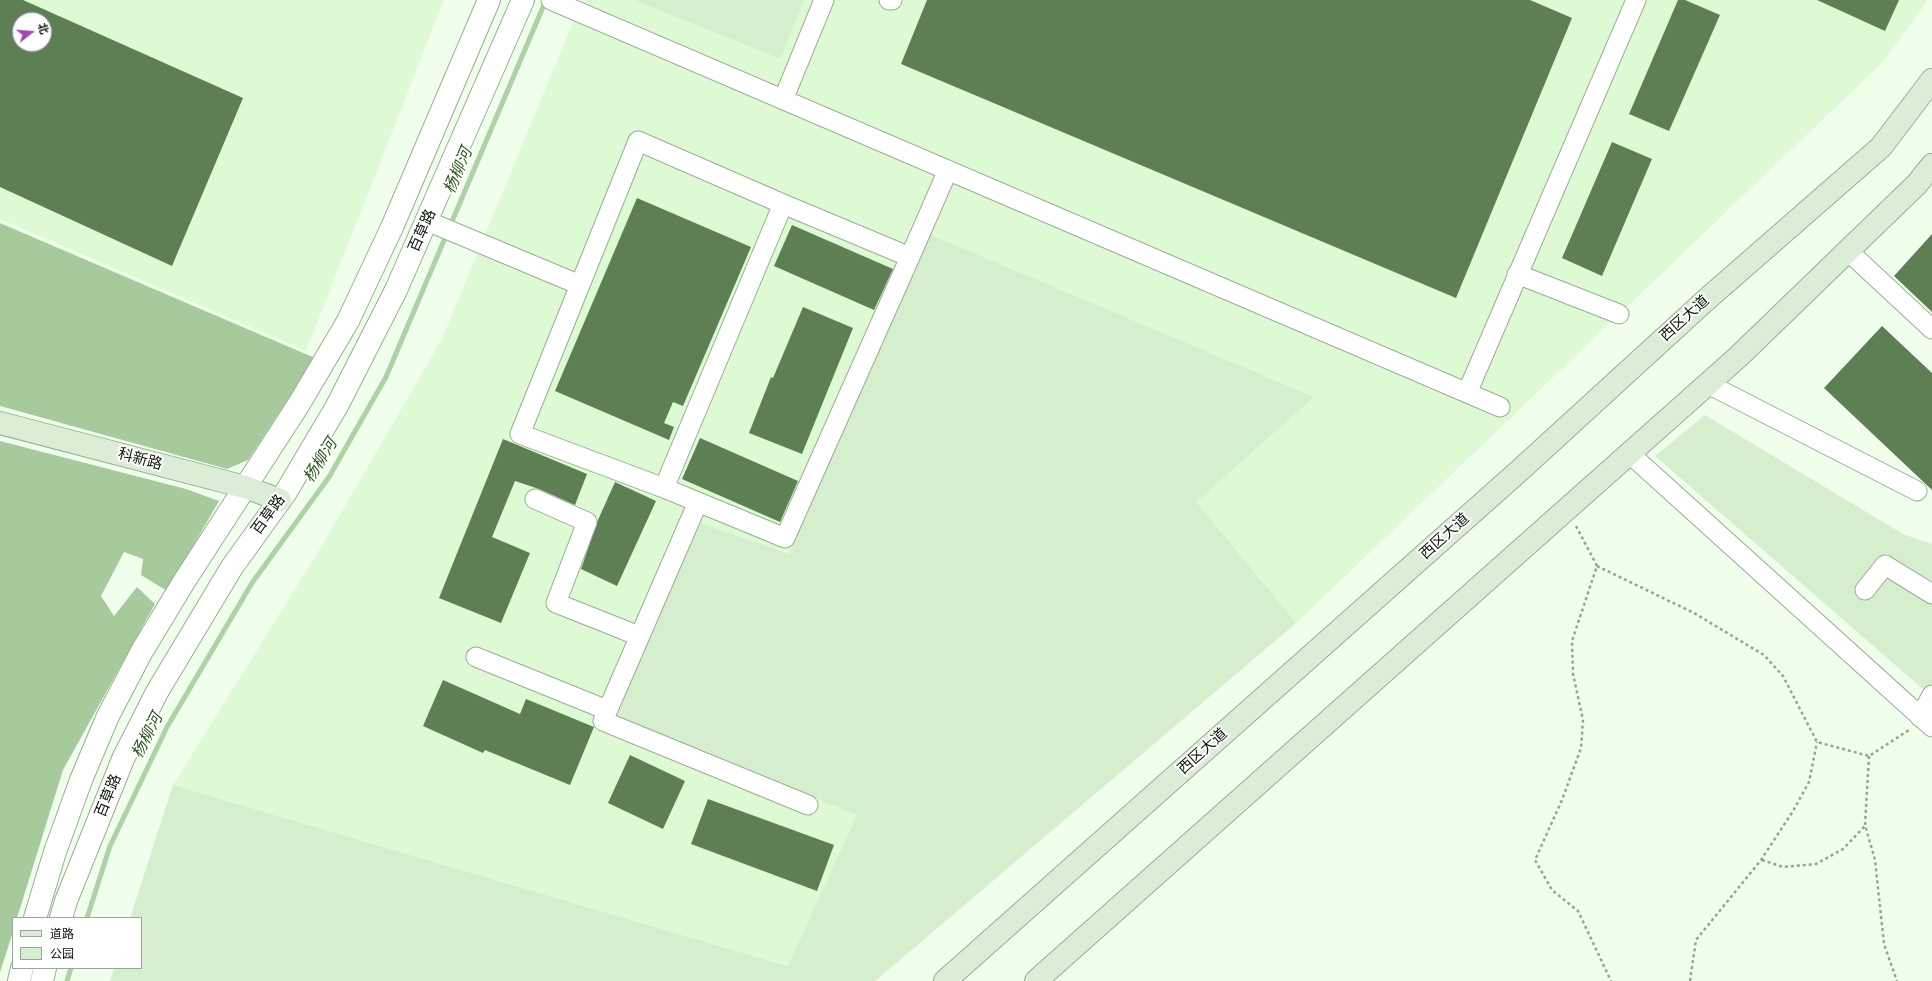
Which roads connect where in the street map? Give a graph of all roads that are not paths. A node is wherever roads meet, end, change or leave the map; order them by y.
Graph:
1 (489, 0) edge
2 (523, 0) edge
3 (824, 0) edge
4 (888, 0) edge
5 (892, 0) edge
6 (1636, 0) edge
7 (552, 1) edge
8 (1932, 80) edge
9 (783, 100) junction
10 (1932, 165) edge
11 (948, 170) junction
12 (783, 204) junction
13 (441, 227) junction
14 (1848, 251) junction
15 (910, 257) junction
16 (1518, 274) junction
17 (580, 285) junction
18 (1619, 314) dead end
19 (1932, 329) edge
20 (1708, 384) junction
21 (1467, 393) junction
22 (1500, 407) dead end
23 (0, 423) edge
24 (1630, 454) junction
25 (245, 487) junction
26 (664, 488) junction
27 (1917, 491) dead end
28 (535, 499) dead end
29 (280, 500) junction
30 (698, 502) junction
31 (1865, 590) dead end
32 (1932, 594) edge
33 (639, 636) junction
34 (476, 657) dead end
35 (1932, 695) edge
36 (607, 710) junction
37 (1925, 721) edge
38 (808, 805) dead end
39 (35, 917) edge
40 (61, 917) edge
41 (22, 969) edge
42 (45, 969) edge
43 (19, 981) edge
44 (42, 981) edge
45 (945, 981) edge
46 (1036, 981) edge

1 - 25 street, 百草路
2 - 13 street, 百草路
3 - 9 street
4 - 5 street
6 - 16 street
7 - 9 street
8 - 45 main road, 西区大道
9 - 11 street
10 - 14 main road
11 - 15 street
11 - 21 street
12 - 15 street
12 - 17 street
12 - 26 street
13 - 17 street
13 - 29 street, 百草路
14 - 19 street
14 - 20 main road
15 - 30 street
16 - 18 street
16 - 21 street
17 - 26 street
20 - 24 main road
20 - 27 street
21 - 22 street
23 - 25 main road, 科新路
24 - 37 street
24 - 46 main road
25 - 29 main road, 科新路
25 - 39 street, 百草路
26 - 30 street
28 - 33 street
29 - 40 street, 百草路
30 - 33 street
31 - 32 street
33 - 36 street
34 - 36 street
35 - 37 street
36 - 38 street
41 - 43 street
42 - 44 street

